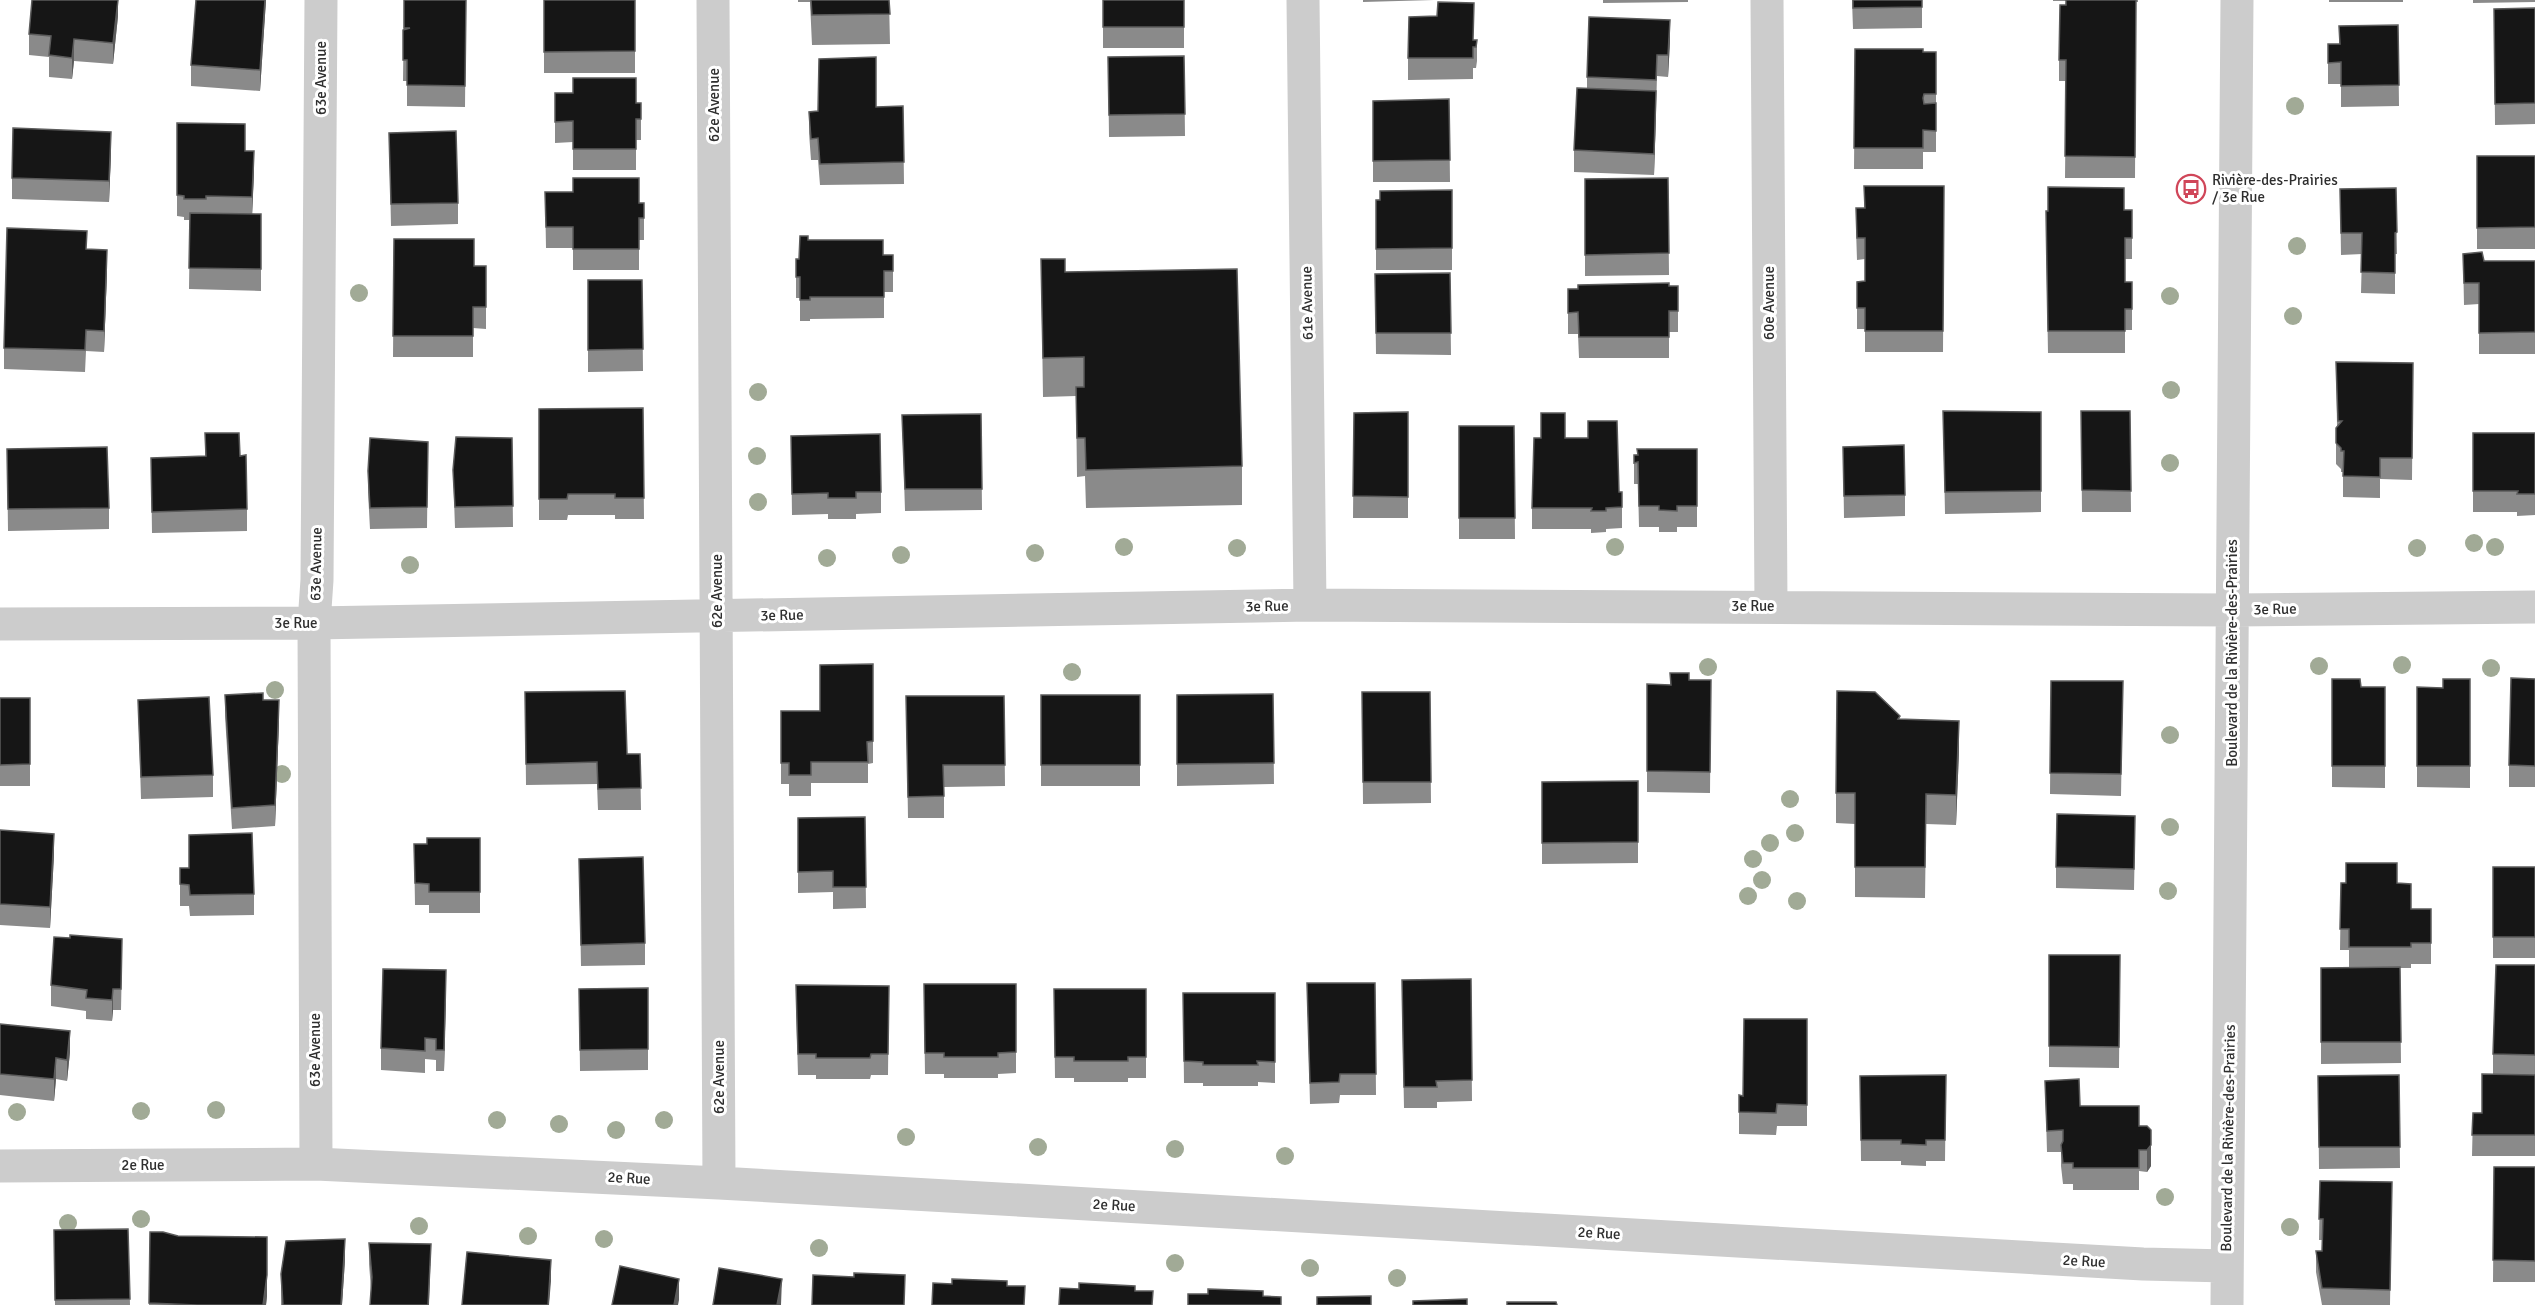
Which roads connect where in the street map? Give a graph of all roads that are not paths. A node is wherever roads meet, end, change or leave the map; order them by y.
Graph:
1 (321, 0) edge
2 (713, 0) edge
3 (1303, 0) edge
4 (1767, 0) edge
5 (2237, 0) edge
6 (1310, 605) junction
7 (1771, 606) junction
8 (2535, 607) edge
9 (2233, 610) junction
10 (717, 616) junction
11 (314, 623) junction
12 (0, 624) edge
13 (315, 1164) junction
14 (0, 1166) edge
15 (719, 1183) junction
16 (2227, 1266) junction
17 (2227, 1305) edge

1 - 11 street, 63e Avenue
2 - 10 street, 62e Avenue
3 - 6 street, 61e Avenue
4 - 7 street, 60e Avenue
5 - 9 street, Boulevard de la Rivière-des-Prairies
6 - 7 street, 3e Rue
6 - 10 street, 3e Rue
7 - 9 street, 3e Rue
8 - 9 street, 3e Rue
9 - 16 street, Boulevard de la Rivière-des-Prairies
10 - 11 street, 3e Rue
10 - 15 street, 62e Avenue
11 - 12 street, 3e Rue
11 - 13 street, 63e Avenue
13 - 14 street, 2e Rue
13 - 15 street, 2e Rue
15 - 16 street, 2e Rue
16 - 17 street, Boulevard de la Rivière-des-Prairies

